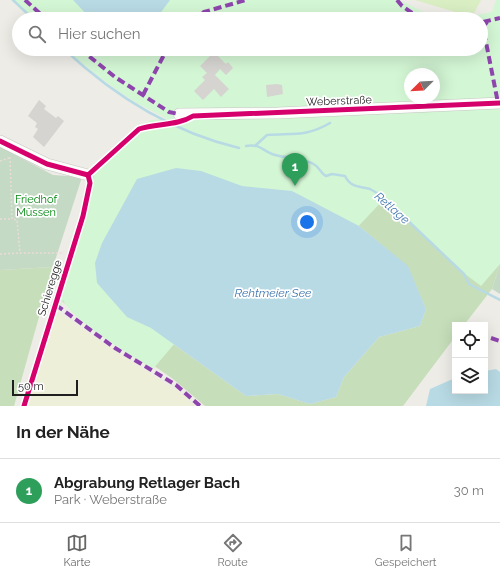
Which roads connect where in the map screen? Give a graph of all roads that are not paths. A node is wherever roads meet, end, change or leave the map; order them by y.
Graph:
1 (500, 102) edge
2 (179, 114) dead end
3 (0, 141) edge
4 (88, 175) joint
5 (24, 406) edge

1 - 2 street, Weberstraße
3 - 4 street
4 - 5 lane, Schieregge

